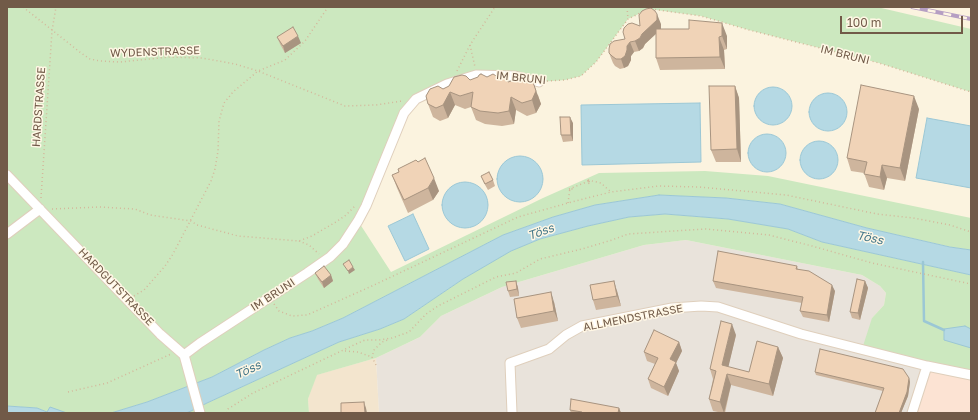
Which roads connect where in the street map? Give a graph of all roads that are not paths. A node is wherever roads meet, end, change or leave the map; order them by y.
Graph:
1 (539, 82) road end
2 (7, 175) edge
3 (42, 210) junction
4 (7, 234) edge
5 (181, 352) junction
6 (927, 366) junction
7 (971, 376) edge
8 (200, 413) edge
9 (512, 413) edge
10 (912, 413) edge

1 - 5 street, IM BRUNI
2 - 3 street, HARDGUTSTRASSE
3 - 4 street
3 - 5 street, HARDGUTSTRASSE
5 - 8 street
6 - 7 street, ALLMENDSTRASSE
6 - 9 street, ALLMENDSTRASSE
6 - 10 street

